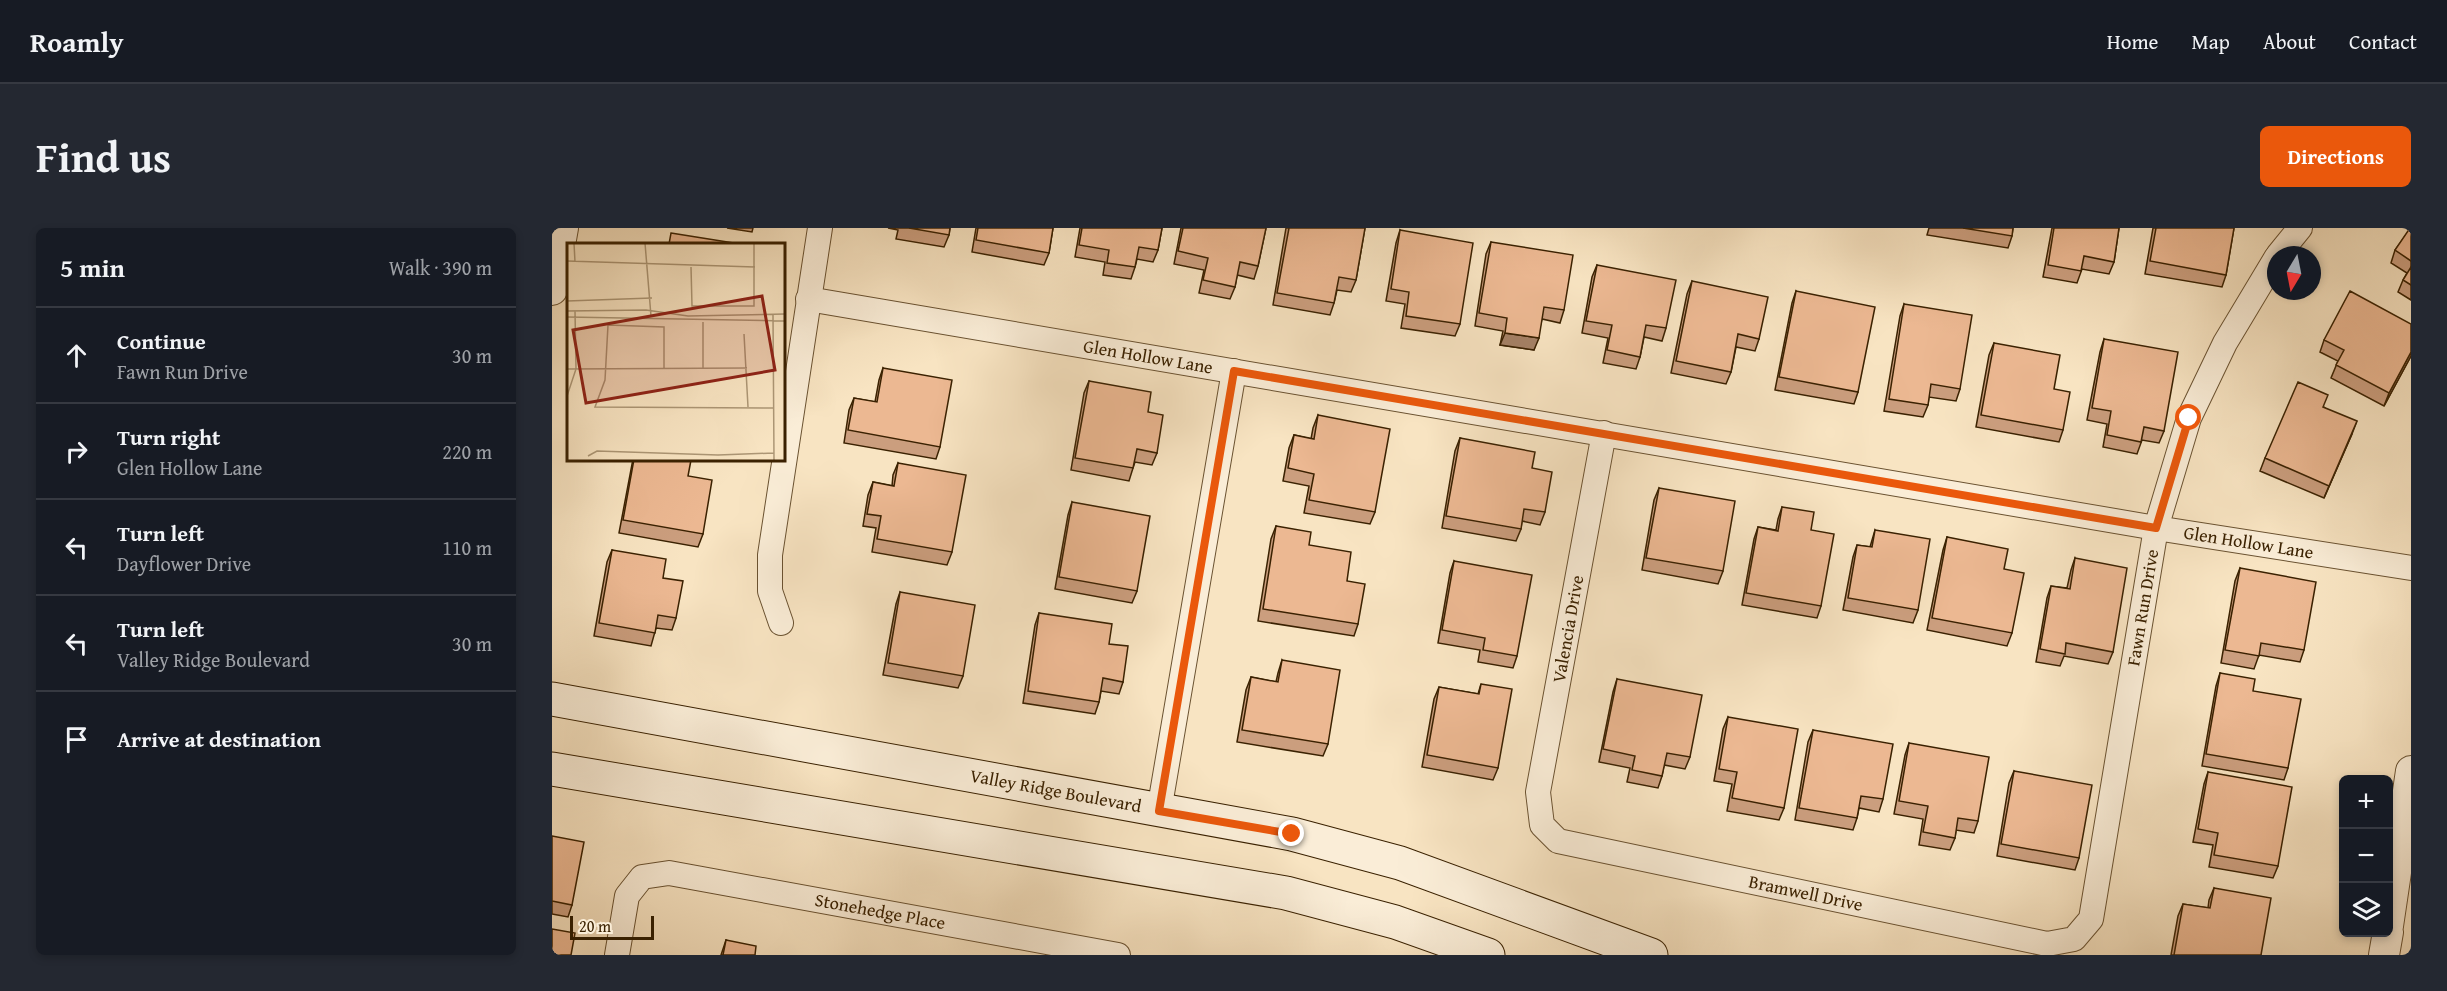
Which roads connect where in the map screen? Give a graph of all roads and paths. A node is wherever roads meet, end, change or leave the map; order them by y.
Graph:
1 (563, 228) edge
2 (820, 228) edge
3 (2300, 228) edge
4 (2285, 246) edge
5 (2267, 273) edge
6 (552, 290) edge
7 (808, 300) junction
8 (1234, 371) junction
9 (1604, 433) junction
10 (2156, 528) junction
11 (2411, 568) edge
12 (781, 622) dead end
13 (552, 699) edge
14 (552, 769) edge
15 (2411, 771) edge
16 (1159, 811) junction
17 (1542, 825) joint
18 (2393, 892) edge
19 (2387, 937) edge
20 (2074, 939) joint
21 (617, 955) edge
22 (1118, 955) edge
23 (1488, 955) edge
24 (1646, 955) edge
25 (2384, 955) edge

1 - 6 street
2 - 7 street
3 - 4 street, Fawn Run Drive
5 - 10 street, Fawn Run Drive
7 - 8 street, Glen Hollow Lane
7 - 12 street
8 - 9 street, Glen Hollow Lane
8 - 16 street
9 - 10 street, Glen Hollow Lane
9 - 17 street, Valencia Drive
10 - 11 street, Glen Hollow Lane
10 - 20 street, Fawn Run Drive
13 - 16 main road, Valley Ridge Boulevard
14 - 23 main road
15 - 18 street
16 - 24 main road, Valley Ridge Boulevard
17 - 20 street, Bramwell Drive
19 - 25 street
21 - 22 street, Stonehedge Place

